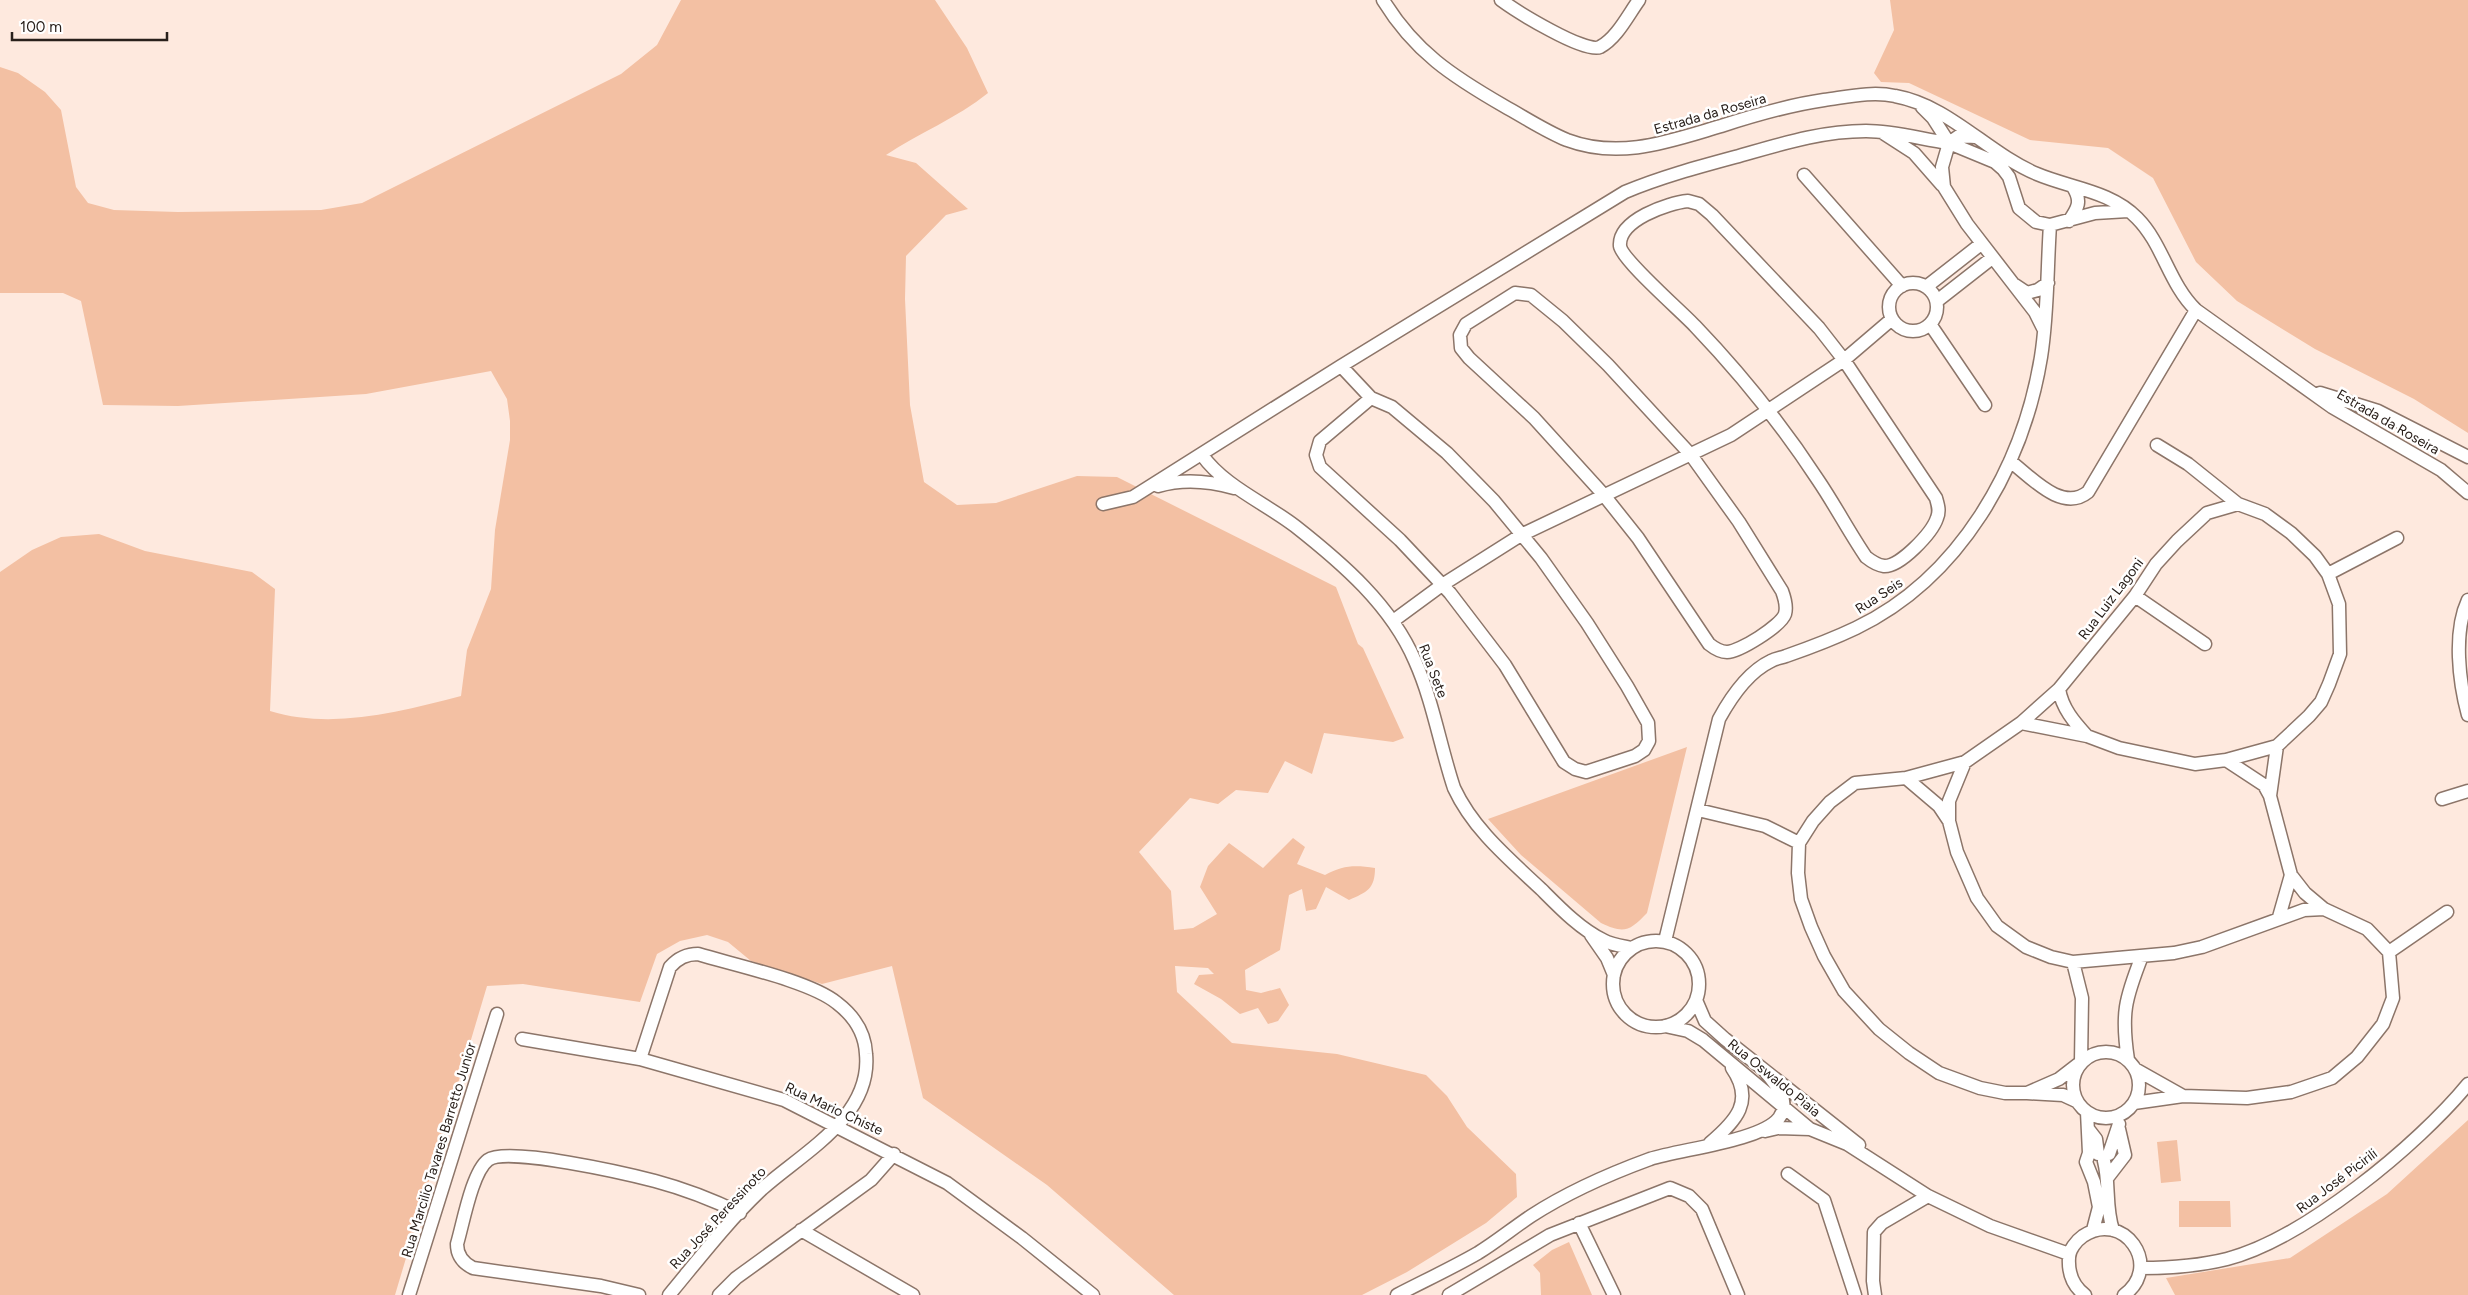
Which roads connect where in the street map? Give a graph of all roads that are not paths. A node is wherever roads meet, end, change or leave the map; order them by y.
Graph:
1 (1383, 0) edge
2 (1501, 0) edge
3 (1639, 0) edge
4 (1916, 102) junction
5 (1881, 132) junction
6 (1975, 136) junction
7 (1949, 142) junction
8 (2024, 168) junction
9 (1804, 175) dead end
10 (2012, 186) junction
11 (1944, 187) junction
12 (2073, 187) junction
13 (2130, 211) junction
14 (2069, 221) junction
15 (2050, 225) junction
16 (1981, 244) junction
17 (1992, 258) junction
18 (2011, 282) junction
19 (2048, 283) junction
20 (1902, 286) junction
21 (1926, 287) junction
22 (1937, 301) junction
23 (2196, 310) junction
24 (1892, 319) junction
25 (1930, 324) junction
26 (2044, 330) junction
27 (1844, 360) junction
28 (1341, 366) junction
29 (2291, 378) junction
30 (1371, 398) junction
31 (1985, 405) dead end
32 (1768, 411) junction
33 (2157, 445) dead end
34 (1202, 455) junction
35 (1691, 455) junction
36 (2468, 457) edge
37 (2010, 461) junction
38 (1148, 488) junction
39 (1243, 490) junction
40 (2468, 493) edge
41 (1603, 494) junction
42 (1104, 504) dead end
43 (2238, 504) junction
44 (1521, 535) junction
45 (2397, 538) dead end
46 (2328, 574) junction
47 (1442, 585) junction
48 (2134, 596) junction
49 (2468, 600) edge
50 (1393, 621) junction
51 (2205, 644) dead end
52 (2059, 689) junction
53 (2468, 715) edge
54 (2021, 723) junction
55 (2087, 736) junction
56 (2277, 746) junction
57 (2226, 760) junction
58 (1965, 762) junction
59 (1906, 778) junction
60 (2468, 790) edge
61 (2270, 796) junction
62 (2442, 799) dead end
63 (1698, 810) junction
64 (1948, 821) junction
65 (1799, 843) junction
66 (2292, 875) junction
67 (2324, 909) junction
68 (2447, 912) dead end
69 (2279, 918) junction
70 (1588, 931) junction
71 (1665, 942) junction
72 (1632, 948) junction
73 (2389, 952) junction
74 (2142, 956) junction
75 (2072, 962) junction
76 (1614, 975) junction
77 (1696, 1000) junction
78 (497, 1014) dead end
79 (1665, 1026) junction
80 (522, 1039) dead end
81 (1724, 1057) junction
82 (640, 1058) junction
83 (2081, 1062) junction
84 (2132, 1065) junction
85 (1763, 1069) junction
86 (2468, 1084) edge
87 (2027, 1092) junction
88 (2183, 1096) junction
89 (2076, 1101) junction
90 (2134, 1103) junction
91 (1784, 1109) junction
92 (2087, 1112) junction
93 (2119, 1116) junction
94 (837, 1125) junction
95 (1810, 1129) junction
96 (2119, 1129) junction
97 (2089, 1130) junction
98 (1760, 1132) junction
99 (1708, 1144) junction
100 (894, 1154) junction
101 (2101, 1158) junction
102 (1889, 1171) junction
103 (1788, 1174) dead end
104 (2108, 1177) junction
105 (2094, 1182) junction
106 (1928, 1196) junction
107 (740, 1213) junction
108 (1579, 1223) junction
109 (801, 1230) junction
110 (2093, 1230) junction
111 (2112, 1230) junction
112 (2069, 1254) junction
113 (2141, 1268) junction
114 (409, 1295) edge
115 (639, 1295) edge
116 (669, 1295) edge
117 (719, 1295) edge
118 (913, 1295) edge
119 (1093, 1295) edge
120 (1397, 1295) edge
121 (1449, 1295) edge
122 (1614, 1295) edge
123 (1738, 1295) edge
124 (1855, 1295) edge
125 (1876, 1295) edge
126 (2085, 1295) edge
127 (2124, 1295) edge

1 - 4 street, Estrada da Roseira
2 - 3 street
4 - 6 street, Estrada da Roseira
4 - 7 street, Estrada da Roseira
5 - 7 street
5 - 11 street
5 - 28 street
6 - 7 street
6 - 8 street, Estrada da Roseira
7 - 10 street
7 - 11 street
8 - 10 street
8 - 12 street, Estrada da Roseira
9 - 20 street
10 - 15 street
11 - 16 street
12 - 13 street, Estrada da Roseira
12 - 14 street
13 - 14 street
13 - 23 street, Estrada da Roseira
14 - 15 street
15 - 19 street, Rua Seis
16 - 17 street
16 - 21 street
17 - 18 street
17 - 22 street
18 - 19 street
18 - 26 street
19 - 26 street, Rua Seis
20 - 21 street
20 - 24 street
21 - 22 street
22 - 25 street
23 - 29 street, Estrada da Roseira
23 - 37 street
24 - 25 street
24 - 27 street
25 - 31 street
26 - 37 street, Rua Seis
27 - 32 street
27 - 32 street
27 - 32 street
28 - 30 street
28 - 34 street
29 - 36 street, Estrada da Roseira
29 - 40 street, Estrada da Roseira
30 - 44 street
30 - 47 street
32 - 35 street
33 - 43 street
34 - 38 street
34 - 39 street, Rua Sete
35 - 41 street
35 - 41 street
35 - 41 street
37 - 63 street, Rua Seis
38 - 39 street
38 - 42 street
39 - 50 street, Rua Sete
41 - 44 street
43 - 46 street
43 - 48 street, Rua Luiz Lagoni
44 - 47 street
44 - 47 street
45 - 46 street
46 - 56 street
47 - 50 street
48 - 51 street
48 - 52 street, Rua Luiz Lagoni
49 - 53 street
50 - 70 street, Rua Sete
52 - 54 street, Rua Luiz Lagoni
52 - 55 street
54 - 55 street
54 - 58 street, Rua Luiz Lagoni
55 - 57 street
56 - 57 street
56 - 61 street
57 - 61 street
58 - 59 street
58 - 64 street
59 - 64 street
59 - 65 street
60 - 62 street
61 - 66 street
63 - 65 street
63 - 71 street, Rua Seis
64 - 75 street
65 - 87 street
66 - 67 street
66 - 69 street
67 - 69 street
67 - 73 street
68 - 73 street
69 - 74 street
70 - 72 street, Rua Sete
70 - 76 street, Rua Sete
71 - 72 street
71 - 77 street
72 - 76 street
73 - 88 street
74 - 75 street
74 - 84 street
75 - 83 street
76 - 79 street
77 - 79 street
77 - 85 street, Rua Oswaldo Piaia
78 - 114 street, Rua Marcilio Tavares Barretto Junior
79 - 81 street, Rua Oswaldo Piaia
80 - 82 street, Rua Mario Chiste
81 - 91 street, Rua Oswaldo Piaia
81 - 99 street
82 - 94 street, Rua Mario Chiste
82 - 94 street, Rua José Peressinoto
83 - 84 street
83 - 87 street
83 - 89 street
84 - 88 street
84 - 90 street
85 - 91 street
85 - 102 street, Rua Oswaldo Piaia
86 - 113 street, Rua José Picirili
87 - 89 street
88 - 90 street
89 - 92 street
90 - 93 street
91 - 95 street, Rua Oswaldo Piaia
91 - 98 street
92 - 93 street
92 - 97 street
93 - 96 street
94 - 100 street, Rua Mario Chiste
94 - 107 street, Rua José Peressinoto
95 - 98 street
95 - 102 street, Rua Oswaldo Piaia
96 - 101 street
96 - 104 street
97 - 101 street
97 - 105 street
98 - 99 street
99 - 120 street
100 - 109 street
100 - 119 street, Rua Mario Chiste
101 - 104 street
101 - 105 street
102 - 106 street, Rua Oswaldo Piaia
103 - 124 street
104 - 111 street
105 - 110 street
106 - 112 street, Rua Oswaldo Piaia
106 - 125 street
107 - 115 street
107 - 116 street, Rua José Peressinoto
108 - 121 street
108 - 122 street
108 - 123 street
109 - 117 street
109 - 118 street
110 - 111 street
110 - 112 street
111 - 113 street
112 - 126 street
113 - 127 street

